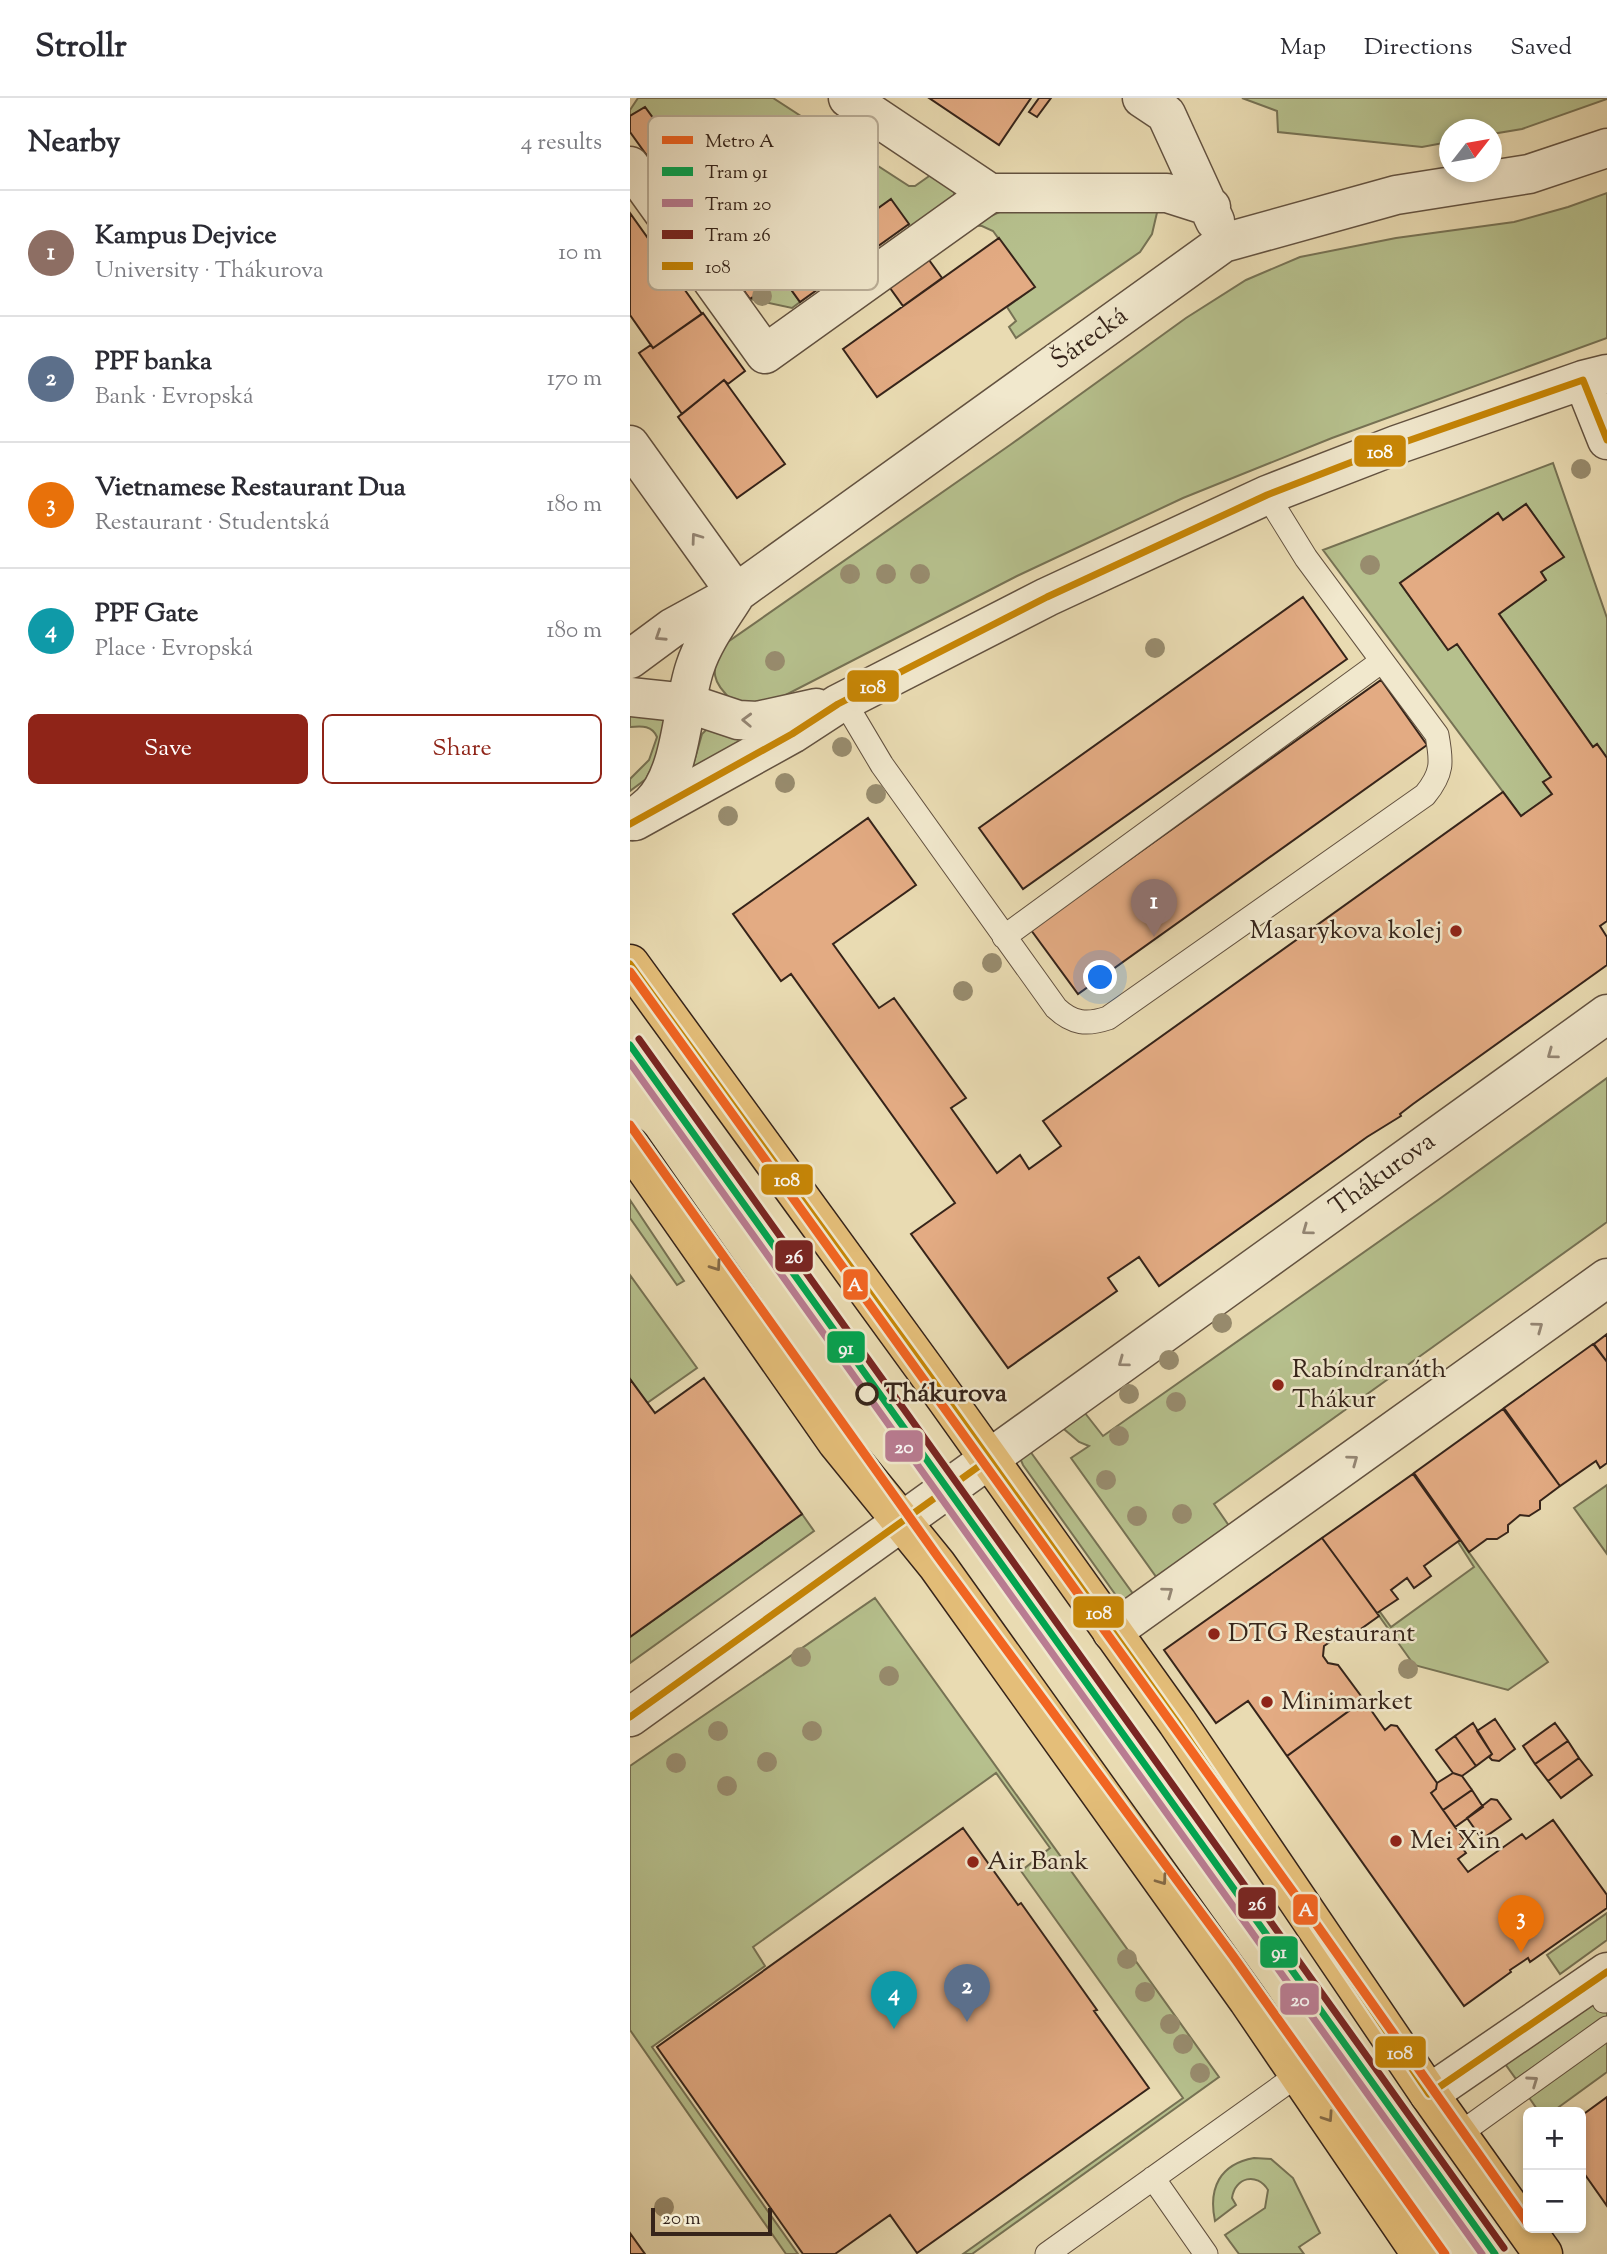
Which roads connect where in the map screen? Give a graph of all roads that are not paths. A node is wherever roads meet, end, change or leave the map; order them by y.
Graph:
1 (848, 98) edge
2 (1142, 98) edge
3 (875, 116) edge
4 (878, 118) edge
5 (1607, 148) edge
6 (630, 166) edge
7 (648, 191) edge
8 (990, 193) junction
9 (1211, 207) junction
10 (1223, 243) junction
11 (878, 273) edge
12 (719, 290) edge
13 (854, 290) edge
14 (1595, 377) edge
15 (1607, 440) edge
16 (630, 445) edge
17 (1267, 495) junction
18 (736, 593) junction
19 (630, 659) edge
20 (1381, 661) junction
21 (630, 697) edge
22 (841, 702) junction
23 (687, 703) junction
24 (630, 822) edge
25 (1004, 937) junction
26 (630, 964) edge
27 (1607, 1014) edge
28 (630, 1146) edge
29 (1607, 1278) edge
30 (989, 1459) junction
31 (901, 1521) junction
32 (1112, 1632) junction
33 (630, 1717) edge
34 (1606, 1991) edge
35 (1607, 2028) edge
36 (1299, 2074) junction
37 (1429, 2094) junction
38 (1458, 2135) junction
39 (1153, 2178) junction
40 (1047, 2254) edge
41 (1206, 2254) edge
42 (1421, 2254) edge
43 (1543, 2254) edge

1 - 3 street
2 - 9 street
4 - 8 street
5 - 10 street, Šárecká
6 - 7 street
8 - 9 street
8 - 11 street
9 - 10 street
10 - 18 street, Šárecká
12 - 13 street
14 - 15 street
14 - 17 street
18 -> 16 street
17 - 20 lane
17 - 22 street
18 -> 19 street, Šárecká
18 - 23 street
20 - 25 lane
20 - 25 lane
21 - 23 street
22 -> 23 street
22 - 24 street
22 - 25 lane
23 - 24 street
26 - 30 main road
27 -> 30 street, Thákurova
28 -> 31 main road
32 -> 29 street
30 - 31 street, Thákurova
30 - 32 main road
31 - 33 street, Thákurova
31 -> 36 main road
32 - 37 main road
34 - 37 street
38 -> 35 lane
36 - 39 lane
36 -> 42 main road
37 - 38 main road
38 - 43 main road
39 - 40 lane
39 - 41 lane

